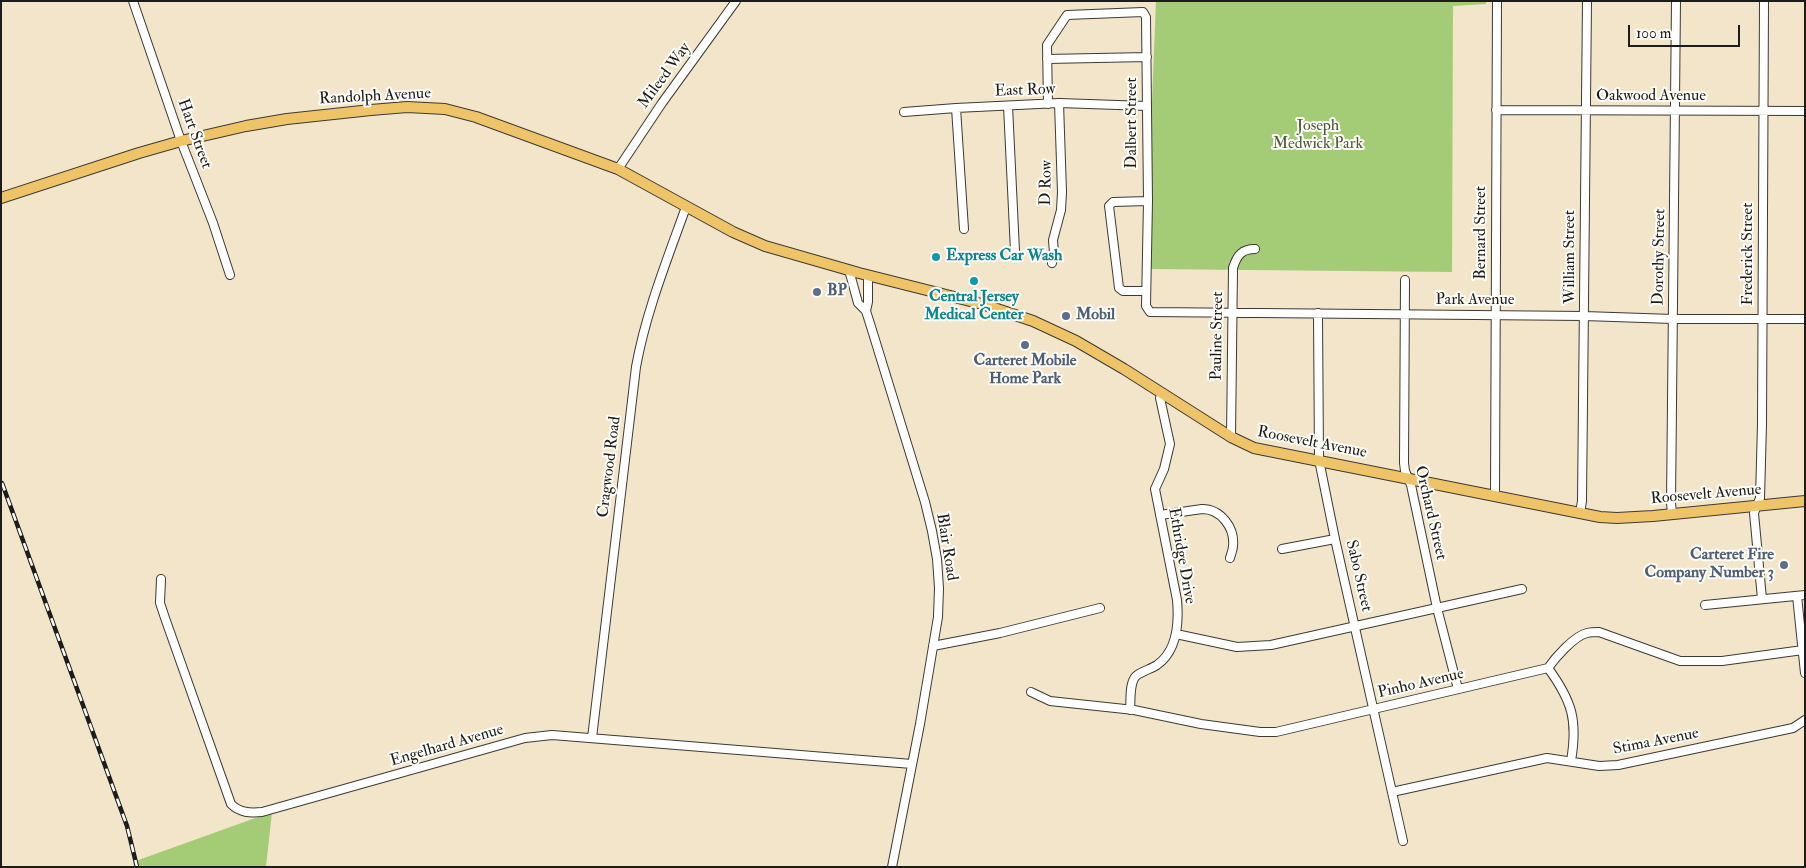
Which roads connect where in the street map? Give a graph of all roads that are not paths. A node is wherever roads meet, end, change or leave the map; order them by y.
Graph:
1 (133, 1) edge
2 (736, 1) edge
3 (1497, 1) edge
4 (1587, 1) edge
5 (1676, 1) edge
6 (1764, 1) edge
7 (1147, 57) junction
8 (1047, 59) junction
9 (1059, 103) junction
10 (1048, 104) junction
11 (1008, 106) junction
12 (1147, 106) junction
13 (956, 108) junction
14 (1496, 110) junction
15 (1676, 110) junction
16 (1585, 111) junction
17 (1764, 111) junction
18 (1805, 111) edge
19 (904, 112) dead end
20 (181, 141) junction
21 (618, 169) junction
22 (1, 198) edge
23 (1148, 201) junction
24 (686, 207) junction
25 (964, 228) dead end
26 (1255, 249) dead end
27 (1015, 251) dead end
28 (1052, 263) dead end
29 (849, 270) junction
30 (230, 275) dead end
31 (868, 275) junction
32 (1405, 280) dead end
33 (1146, 291) junction
34 (1147, 310) joint
35 (866, 311) junction
36 (1318, 313) junction
37 (1232, 314) junction
38 (1405, 315) junction
39 (1496, 315) junction
40 (1584, 316) junction
41 (1673, 319) junction
42 (1762, 319) junction
43 (1805, 319) edge
44 (1163, 393) junction
45 (1231, 437) junction
46 (1318, 460) junction
47 (1408, 477) junction
48 (1495, 495) junction
49 (1805, 501) edge
50 (1758, 506) junction
51 (1672, 513) junction
52 (1580, 514) junction
53 (1160, 515) junction
54 (1335, 539) junction
55 (1282, 549) dead end
56 (1230, 558) dead end
57 (161, 579) dead end
58 (1522, 589) dead end
59 (1801, 595) edge
60 (1762, 598) junction
61 (1705, 604) dead end
62 (1100, 608) dead end
63 (1437, 608) junction
64 (1356, 626) junction
65 (1176, 634) junction
66 (933, 646) junction
67 (1803, 650) junction
68 (1548, 668) junction
69 (1805, 673) edge
70 (1458, 689) junction
71 (1031, 692) dead end
72 (1373, 709) junction
73 (1130, 710) junction
74 (1805, 720) edge
75 (592, 738) junction
76 (1571, 761) junction
77 (912, 764) junction
78 (1392, 792) junction
79 (1403, 841) dead end
80 (892, 867) edge

1 - 20 street, Hart Street
2 - 21 street, Mileed Way
3 - 14 street, Bernard Street
4 - 16 street, William Street
5 - 15 street, Dorothy Street
6 - 17 street, Frederick Street
7 - 8 street
7 - 8 street, Dalbert Street
7 - 12 street, Dalbert Street
8 - 10 street
9 - 10 street, East Row
9 - 12 street, East Row
9 - 28 street, D Row
10 - 11 street, East Row
11 - 13 street, East Row
11 - 27 street
12 - 23 street, Dalbert Street
13 - 19 street, East Row
13 - 25 street
14 - 16 street, Oakwood Avenue
14 - 39 street, Bernard Street
15 - 16 street, Oakwood Avenue
15 - 17 street, Oakwood Avenue
15 - 41 street, Dorothy Street
16 - 40 street, William Street
17 - 18 street, Oakwood Avenue
17 - 42 street, Frederick Street
20 - 21 main road, Randolph Avenue
20 - 22 main road, Randolph Avenue
20 - 30 street, Hart Street
21 - 24 main road, Randolph Avenue
23 - 33 street, Dalbert Street
23 - 33 street
24 - 29 main road, Randolph Avenue
24 - 75 street, Cragwood Road
26 - 37 street, Pauline Street
29 - 31 main road, Roosevelt Avenue
29 - 35 street, Blair Road
31 - 35 street
31 - 44 main road, Roosevelt Avenue
32 - 38 street, Orchard Street
33 - 34 street, Dalbert Street
34 - 37 street, Park Avenue
35 - 66 street, Blair Road
36 - 37 street, Park Avenue
36 - 38 street, Park Avenue
36 - 46 street, Sabo Street
37 - 45 street, Pauline Street
38 - 39 street, Park Avenue
38 - 47 street, Orchard Street
39 - 40 street, Park Avenue
39 - 48 street, Bernard Street
40 - 41 street, Park Avenue
40 - 52 street, William Street
41 - 42 street, Park Avenue
41 - 51 street, Dorothy Street
42 - 43 street, Park Avenue
42 - 50 street, Frederick Street
44 - 45 main road, Roosevelt Avenue
44 - 53 street, Ethridge Drive
45 - 46 main road, Roosevelt Avenue
46 - 47 main road, Roosevelt Avenue
46 - 54 street, Sabo Street
47 - 48 main road, Roosevelt Avenue
47 - 63 street, Orchard Street
48 - 52 main road, Roosevelt Avenue
49 - 50 main road, Roosevelt Avenue
50 - 51 main road, Roosevelt Avenue
50 - 60 street, Frederick Street
51 - 52 main road, Roosevelt Avenue
53 - 56 street
53 - 65 street, Ethridge Drive
54 - 55 street
54 - 64 street, Sabo Street
57 - 75 street, Engelhard Avenue
58 - 63 street
59 - 60 street
59 - 67 street
60 - 61 street
62 - 66 street
63 - 64 street
63 - 70 street, Orchard Street
64 - 65 street
64 - 72 street, Sabo Street
65 - 73 street, Ethridge Drive
66 - 77 street, Blair Road
67 - 68 street
67 - 69 street
68 - 70 street, Pinho Avenue
68 - 76 street
70 - 72 street, Pinho Avenue
71 - 73 street, Pinho Avenue
72 - 73 street, Pinho Avenue
72 - 78 street, Sabo Street
74 - 76 street, Stima Avenue
75 - 77 street, Engelhard Avenue
76 - 78 street, Stima Avenue
77 - 80 street, Blair Road
78 - 79 street, Sabo Street

